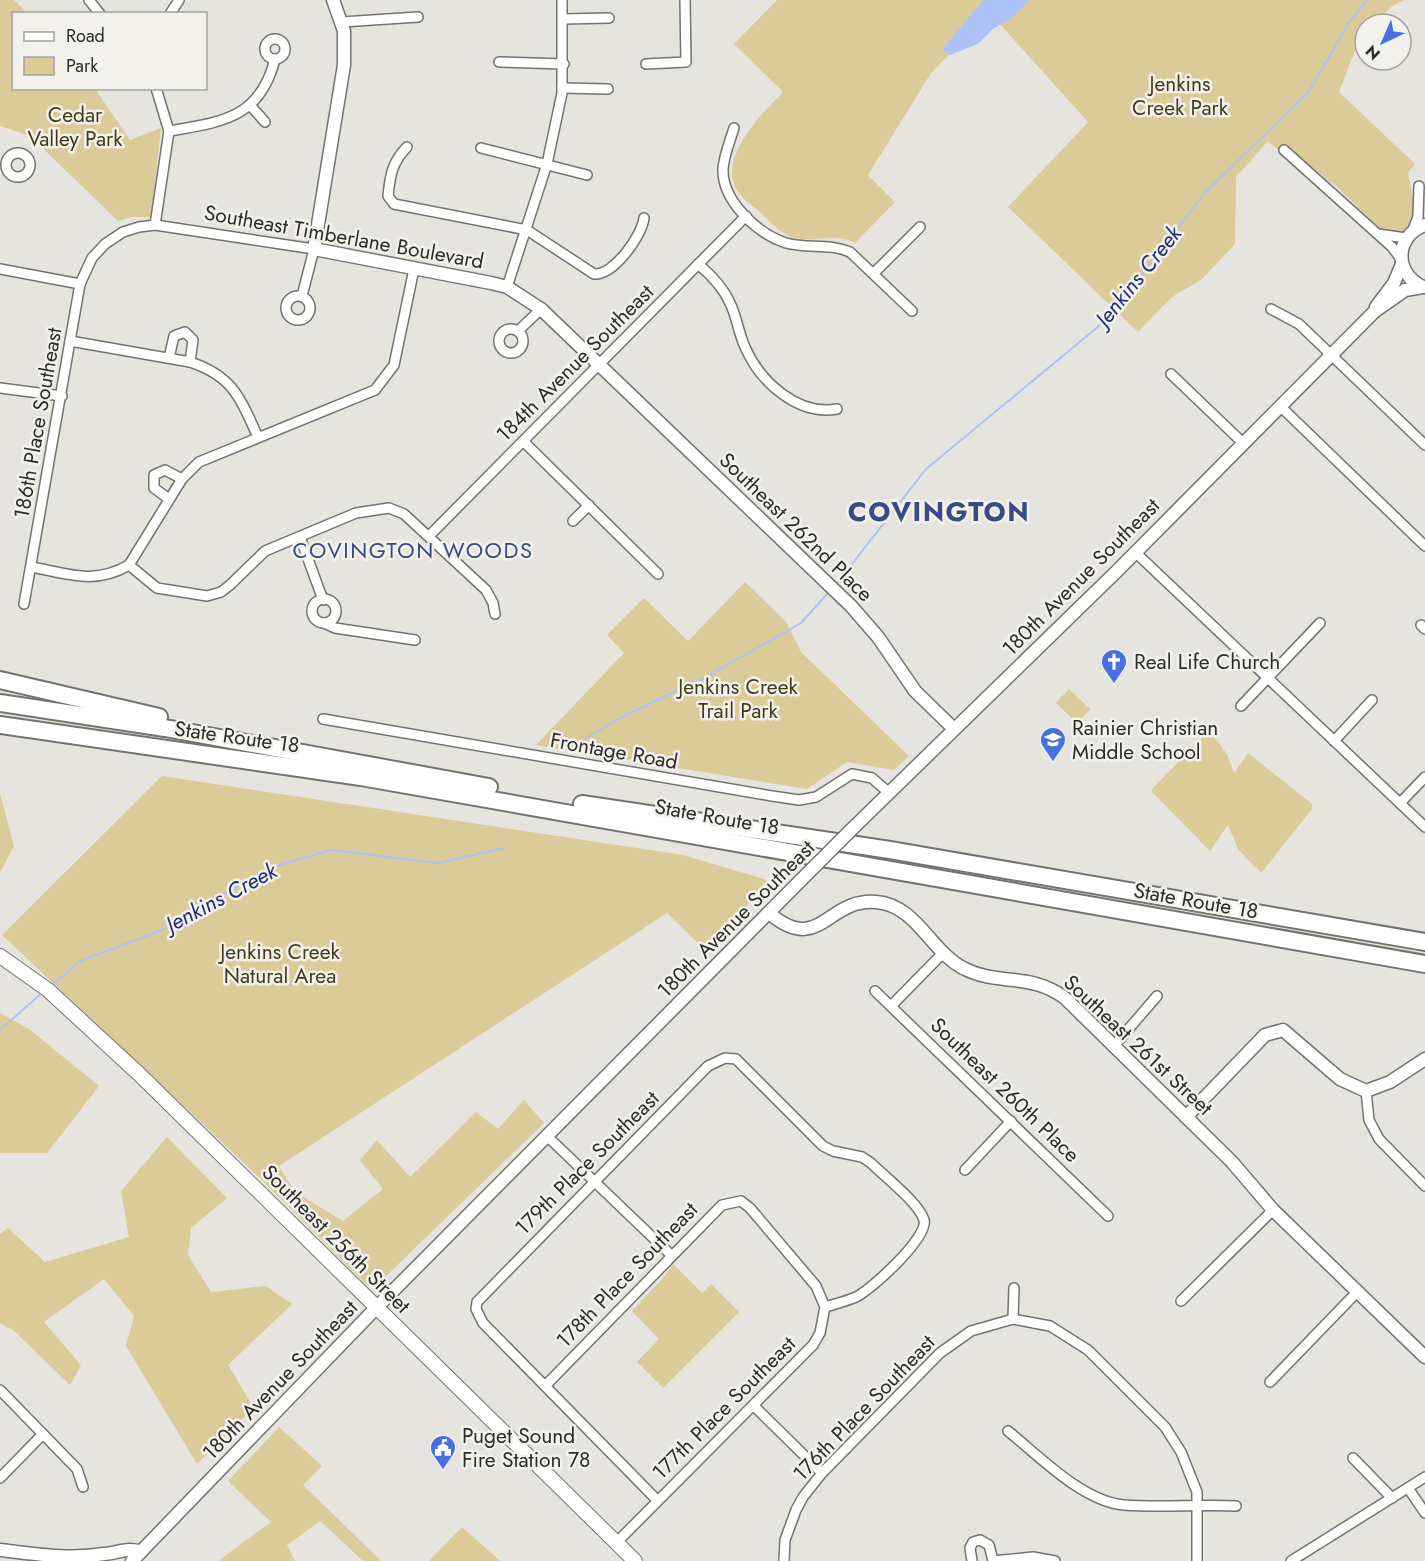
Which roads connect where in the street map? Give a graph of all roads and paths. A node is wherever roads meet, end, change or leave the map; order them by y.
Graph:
1 (89, 0) edge
2 (333, 0) edge
3 (685, 0) edge
4 (563, 3) edge
5 (98, 12) edge
6 (418, 17) dead end
7 (609, 18) dead end
8 (563, 19) junction
9 (342, 21) junction
10 (274, 59) dead end
11 (499, 62) dead end
12 (564, 64) junction
13 (645, 64) dead end
14 (562, 88) junction
15 (608, 89) dead end
16 (157, 90) edge
17 (250, 105) junction
18 (265, 122) dead end
19 (734, 128) dead end
20 (169, 131) junction
21 (407, 147) dead end
22 (481, 148) dead end
23 (1284, 150) dead end
24 (547, 164) junction
25 (587, 174) dead end
26 (1425, 195) edge
27 (746, 216) junction
28 (644, 218) dead end
29 (155, 225) junction
30 (1425, 225) edge
31 (920, 227) dead end
32 (527, 230) junction
33 (1376, 233) junction
34 (1409, 235) junction
35 (314, 249) junction
36 (1401, 262) junction
37 (698, 264) junction
38 (0, 268) edge
39 (414, 269) junction
40 (874, 273) junction
41 (80, 284) junction
42 (507, 287) junction
43 (1424, 287) edge
44 (302, 296) dead end
45 (541, 309) junction
46 (1271, 309) dead end
47 (912, 310) dead end
48 (1375, 311) junction
49 (518, 331) dead end
50 (70, 341) junction
51 (1331, 354) junction
52 (169, 358) junction
53 (190, 362) junction
54 (598, 365) junction
55 (1171, 374) dead end
56 (0, 388) edge
57 (62, 396) junction
58 (1280, 406) junction
59 (837, 409) dead end
60 (258, 436) junction
61 (523, 441) junction
62 (1243, 443) junction
63 (1425, 446) edge
64 (182, 479) junction
65 (169, 499) junction
66 (589, 506) junction
67 (573, 521) dead end
68 (429, 536) junction
69 (300, 537) junction
70 (1425, 546) edge
71 (1135, 552) junction
72 (129, 565) junction
73 (32, 567) junction
74 (658, 574) dead end
75 (323, 600) junction
76 (24, 604) dead end
77 (495, 614) dead end
78 (324, 623) junction
79 (1320, 623) dead end
80 (415, 640) dead end
81 (1267, 679) junction
82 (0, 680) edge
83 (1372, 700) dead end
84 (0, 704) edge
85 (1241, 706) dead end
86 (323, 719) dead end
87 (0, 725) edge
88 (954, 729) junction
89 (0, 733) edge
90 (1334, 741) junction
91 (159, 748) junction
92 (352, 763) junction
93 (1425, 777) edge
94 (888, 792) junction
95 (508, 797) junction
96 (1400, 803) junction
97 (553, 805) junction
98 (1425, 827) edge
99 (770, 913) junction
100 (1425, 942) edge
101 (944, 952) junction
102 (0, 956) edge
103 (1425, 964) edge
104 (875, 991) dead end
105 (1157, 996) dead end
106 (892, 1005) junction
107 (1113, 1047) junction
108 (1425, 1059) edge
109 (1366, 1091) junction
110 (1186, 1117) junction
111 (1011, 1121) junction
112 (548, 1137) junction
113 (965, 1170) dead end
114 (594, 1182) junction
115 (1425, 1186) edge
116 (1273, 1210) junction
117 (1108, 1216) dead end
118 (671, 1255) junction
119 (1014, 1288) dead end
120 (1358, 1291) junction
121 (1181, 1301) dead end
122 (825, 1306) junction
123 (376, 1308) junction
124 (1013, 1319) junction
125 (1425, 1357) edge
126 (1270, 1382) dead end
127 (545, 1386) junction
128 (0, 1390) edge
129 (754, 1406) junction
130 (1008, 1431) dead end
131 (43, 1434) junction
132 (1353, 1458) dead end
133 (822, 1473) junction
134 (1425, 1477) edge
135 (0, 1478) edge
136 (83, 1487) dead end
137 (1408, 1488) junction
138 (1392, 1498) junction
139 (657, 1500) junction
140 (1199, 1504) junction
141 (1236, 1506) dead end
142 (1425, 1513) edge
143 (616, 1543) junction
144 (0, 1550) edge
145 (87, 1557) junction
146 (136, 1557) edge
147 (102, 1561) edge
148 (635, 1561) edge
149 (784, 1561) edge
150 (972, 1561) edge
151 (1054, 1561) edge
152 (1197, 1561) edge
153 (1291, 1561) edge

1 - 5 street
2 - 9 street
3 - 13 street
4 - 8 street
6 - 9 street
7 - 8 street
8 - 12 street
9 - 35 street
10 - 17 street
11 - 12 street
12 - 14 street
14 - 15 street
14 - 24 street
16 - 20 street
17 - 18 street
17 - 20 street
19 - 27 street
20 - 29 street
21 - 32 street
22 - 24 street
23 - 33 street
24 - 25 street
24 - 32 street
26 - 34 street
27 - 37 street, 184th Avenue Southeast
27 - 40 street
28 - 32 street
29 - 35 street, Southeast Timberlane Boulevard
29 - 41 street, Southeast Timberlane Boulevard
30 - 34 street
31 - 40 street
32 - 42 street
33 - 34 street
33 - 36 street
34 - 36 street, 180th Avenue Southeast
35 - 39 street, Southeast Timberlane Boulevard
35 - 44 street
36 - 43 street
36 - 48 street, 180th Avenue Southeast
37 - 54 street, 184th Avenue Southeast
37 - 59 street
38 - 41 street
39 - 42 street, Southeast Timberlane Boulevard
39 - 60 street
40 - 47 street
41 - 50 street, 186th Place Southeast
42 - 45 street, Southeast Timberlane Boulevard
43 - 48 street, 180th Avenue Southeast
45 - 49 street
45 - 54 street, Southeast Timberlane Boulevard
46 - 51 street
48 - 51 street, 180th Avenue Southeast
50 - 52 street
50 - 57 street, 186th Place Southeast
51 - 58 street, 180th Avenue Southeast
51 - 63 street
52 - 53 street
52 - 53 street
53 - 60 street
54 - 61 street, 184th Avenue Southeast
54 - 88 street, Southeast 262nd Place
55 - 62 street
56 - 57 street
57 - 73 street, 186th Place Southeast
58 - 62 street, 180th Avenue Southeast
58 - 70 street
60 - 64 street
61 - 66 street
61 - 68 street, 184th Avenue Southeast
62 - 71 street, 180th Avenue Southeast
64 - 65 street
64 - 65 street
65 - 72 street
66 - 67 street
66 - 74 street
68 - 69 street
68 - 77 street
69 - 72 street
69 - 75 street
71 - 81 street
71 - 88 street, 180th Avenue Southeast
72 - 73 street
73 - 76 street, 186th Place Southeast
75 - 78 street
75 - 78 street
78 - 80 street
79 - 81 street
81 - 85 street
81 - 90 street
82 - 92 highway
83 - 90 street
84 - 92 highway, State Route 18
86 - 94 street, Frontage Road
87 - 91 highway, State Route 18
88 - 94 street, 180th Avenue Southeast
89 - 91 highway
90 - 96 street
91 - 95 highway, State Route 18
92 - 95 highway, State Route 18
93 - 96 street
94 - 99 street, 180th Avenue Southeast, bridge
95 - 97 highway, State Route 18
96 - 98 street
97 - 100 highway, State Route 18
97 - 103 highway, State Route 18
99 - 101 street, Southeast 261st Street
99 - 112 street, 180th Avenue Southeast
101 - 106 street
101 - 107 street, Southeast 261st Street
102 - 123 main road, Southeast 256th Street
104 - 106 street, Southeast 260th Place
105 - 107 street
106 - 111 street, Southeast 260th Place
107 - 110 street, Southeast 261st Street
108 - 109 street
109 - 110 street
109 - 115 street
110 - 116 street, Southeast 261st Street
111 - 113 street
111 - 117 street, Southeast 260th Place
112 - 114 street
112 - 123 street, 180th Avenue Southeast
114 - 118 street
114 - 122 street, 179th Place Southeast
114 - 127 street, 179th Place Southeast
116 - 120 street, Southeast 261st Street
116 - 121 street
118 - 122 street, 178th Place Southeast
118 - 127 street, 178th Place Southeast
119 - 124 street
120 - 125 street, Southeast 261st Street
120 - 126 street
122 - 129 street, 177th Place Southeast
123 - 143 main road, Southeast 256th Street
123 - 146 street, 180th Avenue Southeast
124 - 133 street, 176th Place Southeast
124 - 140 street
127 - 139 street
128 - 131 street
129 - 133 street
129 - 139 street, 177th Place Southeast
130 - 140 street
131 - 135 street
131 - 136 street
132 - 138 street
133 - 149 street, 176th Place Southeast
134 - 137 street
137 - 138 street
137 - 142 street
138 - 153 street
139 - 143 street, 177th Place Southeast
140 - 141 street
140 - 152 street
143 - 148 main road, Southeast 256th Street
144 - 145 street
145 - 146 street
145 - 147 street
150 - 151 street

